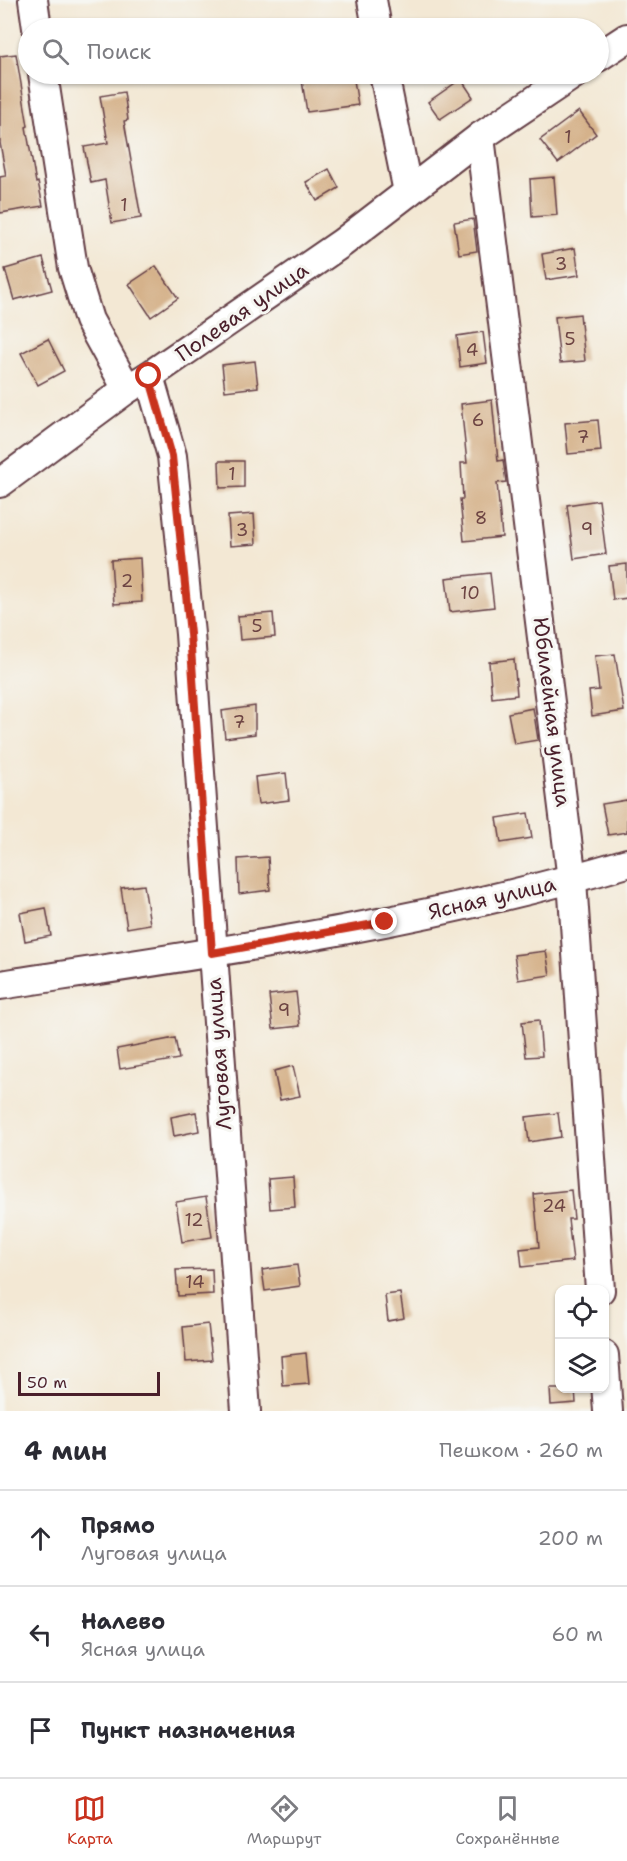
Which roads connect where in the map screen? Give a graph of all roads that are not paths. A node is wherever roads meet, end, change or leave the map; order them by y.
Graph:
1 (33, 0) edge
2 (372, 0) edge
3 (36, 18) edge
4 (375, 18) edge
5 (627, 38) edge
6 (609, 50) edge
7 (45, 84) edge
8 (386, 84) edge
9 (559, 84) edge
10 (480, 137) junction
11 (408, 192) junction
12 (138, 383) junction
13 (0, 483) edge
14 (627, 863) edge
15 (572, 880) junction
16 (212, 953) junction
17 (0, 985) edge
18 (600, 1285) edge
19 (607, 1393) edge
20 (246, 1411) edge
21 (608, 1411) edge

1 - 3 street
2 - 4 street
5 - 6 street
7 - 12 street, Луговая улица
8 - 11 street
9 - 10 street, Полевая улица
10 - 11 street, Полевая улица
10 - 15 street, Юбилейная улица
11 - 12 street, Полевая улица
12 - 13 street, Полевая улица
12 - 16 street, Луговая улица
14 - 15 street, Ясная улица
15 - 16 street, Ясная улица
15 - 18 street, Юбилейная улица
16 - 17 street, Ясная улица
16 - 20 street, Луговая улица
19 - 21 street

